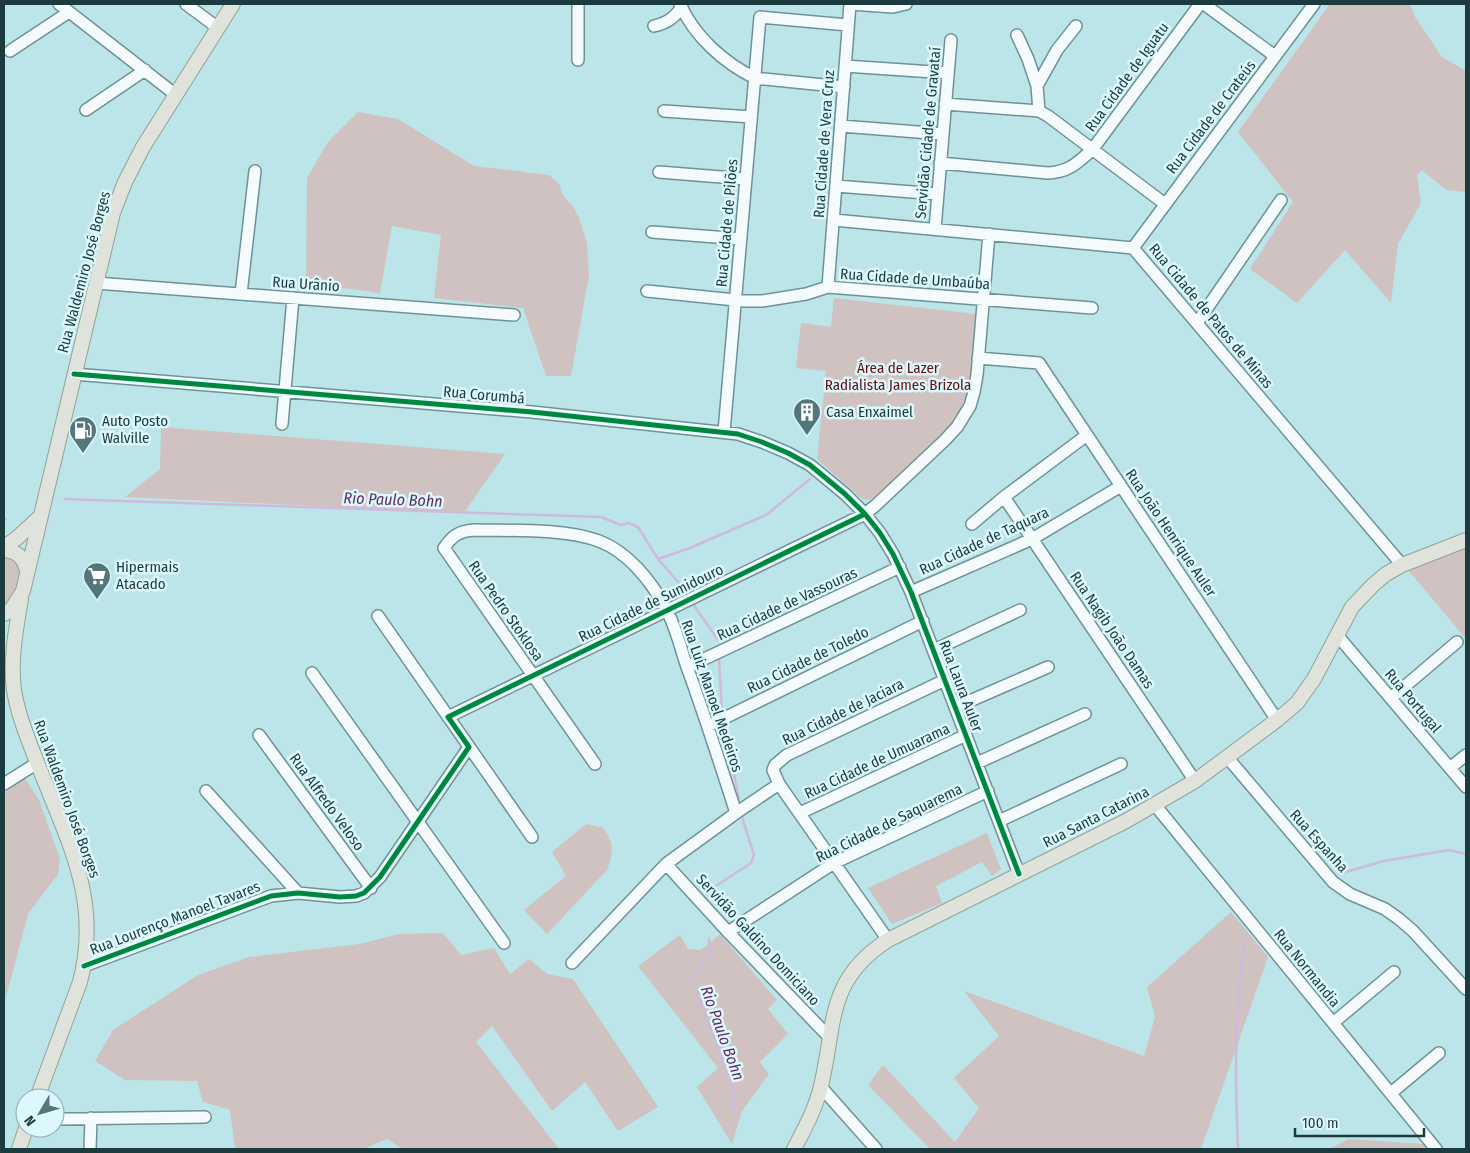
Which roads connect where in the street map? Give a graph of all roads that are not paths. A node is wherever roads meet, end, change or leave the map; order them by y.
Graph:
1 (59, 4) edge
2 (186, 4) edge
3 (233, 4) edge
4 (578, 4) edge
5 (850, 4) edge
6 (906, 4) edge
7 (1200, 4) edge
8 (1204, 4) edge
9 (1314, 4) edge
10 (681, 5) edge
11 (69, 12) junction
12 (848, 25) junction
13 (654, 26) dead end
14 (1076, 26) dead end
15 (218, 28) junction
16 (1017, 35) dead end
17 (951, 40) dead end
18 (10, 51) dead end
19 (1275, 56) junction
20 (578, 60) dead end
21 (845, 66) junction
22 (145, 70) junction
23 (948, 73) junction
24 (754, 78) junction
25 (1037, 86) junction
26 (844, 87) junction
27 (176, 95) junction
28 (945, 104) junction
29 (86, 110) dead end
30 (664, 111) dead end
31 (1039, 111) junction
32 (751, 117) junction
33 (841, 126) junction
34 (943, 134) junction
35 (1092, 150) junction
36 (940, 163) junction
37 (255, 171) dead end
38 (659, 172) dead end
39 (746, 179) junction
40 (836, 186) junction
41 (938, 194) junction
42 (1281, 200) dead end
43 (1165, 204) junction
44 (834, 220) junction
45 (935, 229) junction
46 (652, 232) dead end
47 (989, 234) junction
48 (741, 239) junction
49 (1133, 248) junction
50 (96, 283) junction
51 (828, 287) junction
52 (647, 291) dead end
53 (240, 294) junction
54 (294, 298) junction
55 (736, 299) junction
56 (984, 299) junction
57 (1092, 308) dead end
58 (514, 315) dead end
59 (1197, 323) junction
60 (978, 358) junction
61 (74, 374) junction
62 (285, 391) junction
63 (282, 424) dead end
64 (724, 432) junction
65 (1087, 435) junction
66 (1121, 486) junction
67 (1004, 497) junction
68 (865, 514) junction
69 (42, 515) junction
70 (972, 524) dead end
71 (1032, 539) junction
72 (1466, 540) edge
73 (4, 548) edge
74 (444, 548) joint
75 (1402, 566) junction
76 (900, 567) junction
77 (27, 571) junction
78 (911, 592) junction
79 (22, 594) junction
80 (667, 609) junction
81 (1020, 610) dead end
82 (4, 614) edge
83 (378, 616) dead end
84 (923, 621) junction
85 (1337, 635) junction
86 (1457, 642) dead end
87 (934, 650) junction
88 (687, 667) junction
89 (1048, 667) dead end
90 (312, 673) dead end
91 (532, 674) junction
92 (945, 680) junction
93 (1391, 698) junction
94 (956, 707) junction
95 (1085, 714) dead end
96 (448, 716) junction
97 (1277, 720) junction
98 (708, 726) junction
99 (259, 735) dead end
100 (966, 735) junction
101 (469, 747) junction
102 (1466, 755) edge
103 (1227, 757) junction
104 (37, 763) junction
105 (977, 763) junction
106 (596, 764) dead end
107 (1122, 764) dead end
108 (1450, 768) junction
109 (1195, 780) junction
110 (4, 784) edge
111 (779, 784) junction
112 (1466, 787) edge
113 (206, 791) dead end
114 (988, 791) junction
115 (1155, 805) junction
116 (736, 812) junction
117 (800, 813) junction
118 (417, 821) junction
119 (999, 821) junction
120 (532, 837) dead end
121 (834, 863) junction
122 (666, 864) junction
123 (1019, 874) junction
124 (371, 888) junction
125 (298, 892) junction
126 (728, 932) junction
127 (888, 940) junction
128 (504, 943) dead end
129 (572, 963) dead end
130 (84, 966) junction
131 (1394, 972) dead end
132 (1466, 989) edge
133 (1333, 1023) junction
134 (829, 1037) junction
135 (1439, 1053) dead end
136 (821, 1087) junction
137 (41, 1088) edge
138 (1390, 1093) junction
139 (205, 1117) dead end
140 (91, 1118) junction
141 (65, 1119) edge
142 (90, 1149) edge
143 (794, 1149) edge
144 (876, 1149) edge
145 (1436, 1149) edge

1 - 11 street
2 - 15 street
3 - 15 main road, Rua Waldemiro José Borges
4 - 20 street
5 - 6 street
5 - 12 street, Rua Cidade de Vera Cruz
7 - 35 street, Rua Cidade de Iguatu
8 - 19 street
9 - 19 street, Rua Cidade de Crateús
10 - 13 street
10 - 24 street
11 - 18 street
11 - 22 street
12 - 21 street, Rua Cidade de Vera Cruz
12 - 24 street, Rua Cidade de Pilões
14 - 25 street
15 - 27 main road, Rua Waldemiro José Borges
16 - 25 street
17 - 23 street, Servidão Cidade de Gravataí
19 - 43 street, Rua Cidade de Crateús
21 - 23 street
21 - 26 street, Rua Cidade de Vera Cruz
22 - 27 street
22 - 29 street
23 - 28 street, Servidão Cidade de Gravataí
24 - 26 street
24 - 32 street, Rua Cidade de Pilões
25 - 31 street
26 - 33 street, Rua Cidade de Vera Cruz
27 - 50 main road, Rua Waldemiro José Borges
28 - 31 street
28 - 34 street, Servidão Cidade de Gravataí
30 - 32 street
31 - 35 street
32 - 39 street, Rua Cidade de Pilões
33 - 34 street
33 - 40 street, Rua Cidade de Vera Cruz
34 - 36 street, Servidão Cidade de Gravataí
35 - 36 street, Rua Cidade de Iguatu
35 - 43 street
36 - 41 street, Servidão Cidade de Gravataí
37 - 53 street
38 - 39 street
39 - 48 street, Rua Cidade de Pilões
40 - 41 street
40 - 44 street, Rua Cidade de Vera Cruz
41 - 45 street, Servidão Cidade de Gravataí
42 - 59 street
43 - 49 street, Rua Cidade de Crateús
44 - 45 street, Rua Cidade de Patos de Minas
44 - 51 street, Rua Cidade de Vera Cruz
45 - 47 street, Rua Cidade de Patos de Minas
46 - 48 street
47 - 49 street, Rua Cidade de Patos de Minas
47 - 56 street, Rua Cidade de Sumidouro
48 - 55 street, Rua Cidade de Pilões
49 - 59 street, Rua Cidade de Patos de Minas
50 - 53 street, Rua Urânio
50 - 61 main road, Rua Waldemiro José Borges
51 - 55 street, Rua Cidade de Umbaúba
51 - 56 street, Rua Cidade de Umbaúba
52 - 55 street, Rua Cidade de Umbaúba
53 - 54 street, Rua Urânio
54 - 58 street, Rua Urânio
54 - 62 street
55 - 64 street, Rua Cidade de Pilões
56 - 57 street, Rua Cidade de Umbaúba
56 - 60 street, Rua Cidade de Sumidouro
59 - 75 street, Rua Cidade de Patos de Minas
60 - 65 street, Rua João Henrique Auler
60 - 68 street, Rua Cidade de Sumidouro
61 - 62 street, Rua Corumbá
61 - 69 main road, Rua Waldemiro José Borges
62 - 63 street
62 - 64 street, Rua Corumbá
64 - 68 street, Rua Corumbá
65 - 66 street, Rua João Henrique Auler
65 - 67 street
66 - 71 street, Rua Cidade de Taquara
66 - 97 street, Rua João Henrique Auler
67 - 70 street
67 - 71 street, Rua Nagib João Damas
68 - 76 street, Rua Laura Auler
68 - 80 street, Rua Cidade de Sumidouro
69 - 73 main road
69 - 77 main road, Rua Waldemiro José Borges
71 - 78 street, Rua Cidade de Taquara
71 - 109 street, Rua Nagib João Damas
72 - 75 main road, Rua Santa Catarina
73 - 77 main road
74 - 80 street, Rua Luiz Manoel Medeiros
74 - 91 street, Rua Pedro Stoklosa
75 - 85 main road, Rua Santa Catarina
76 - 78 street, Rua Laura Auler
76 - 88 street, Rua Cidade de Vassouras
77 - 79 main road, Rua Waldemiro José Borges
78 - 84 street, Rua Laura Auler
79 - 82 main road
79 - 104 main road, Rua Waldemiro José Borges
80 - 88 street, Rua Luiz Manoel Medeiros
80 - 91 street, Rua Cidade de Sumidouro
81 - 87 street
83 - 96 street
84 - 87 street, Rua Laura Auler
84 - 98 street, Rua Cidade de Toledo
85 - 93 street, Rua Portugal
85 - 97 main road, Rua Santa Catarina
86 - 93 street
87 - 92 street, Rua Laura Auler
88 - 98 street, Rua Luiz Manoel Medeiros
89 - 94 street
90 - 118 street
91 - 96 street, Rua Cidade de Sumidouro
91 - 106 street, Rua Pedro Stoklosa
92 - 94 street, Rua Laura Auler
92 - 111 street, Rua Cidade de Jaciara
93 - 108 street, Rua Portugal
94 - 100 street, Rua Laura Auler
95 - 105 street
96 - 101 street
97 - 103 main road, Rua Santa Catarina
98 - 116 street, Rua Luiz Manoel Medeiros
99 - 124 street, Rua Alfredo Veloso
100 - 105 street, Rua Laura Auler
100 - 117 street, Rua Cidade de Umuarama
101 - 118 street
101 - 120 street
102 - 108 street
103 - 109 main road, Rua Santa Catarina
103 - 132 street, Rua Espanha
104 - 110 street
104 - 130 main road, Rua Waldemiro José Borges
105 - 114 street, Rua Laura Auler
107 - 119 street
108 - 112 street, Rua Portugal
109 - 115 main road, Rua Santa Catarina
111 - 116 street
111 - 117 street
113 - 125 street
114 - 119 street, Rua Laura Auler
114 - 121 street, Rua Cidade de Saquarema
115 - 123 main road, Rua Santa Catarina
115 - 133 street, Rua Normandia
116 - 122 street
117 - 121 street
118 - 124 street
118 - 128 street
119 - 123 street, Rua Laura Auler
121 - 126 street, Rua Cidade de Saquarema
121 - 127 street
122 - 126 street, Servidão Galdino Domiciano
122 - 129 street
123 - 127 main road, Rua Santa Catarina
124 - 125 street, Rua Lourenço Manoel Tavares
125 - 130 street, Rua Lourenço Manoel Tavares
126 - 134 street, Servidão Galdino Domiciano
127 - 134 main road, Rua Santa Catarina
130 - 137 main road, Rua Waldemiro José Borges
131 - 133 street
133 - 138 street, Rua Normandia
134 - 136 main road, Rua Santa Catarina
135 - 138 street
136 - 143 main road, Rua Santa Catarina
136 - 144 street
138 - 145 street, Rua Normandia
139 - 140 street
140 - 141 street
140 - 142 street

